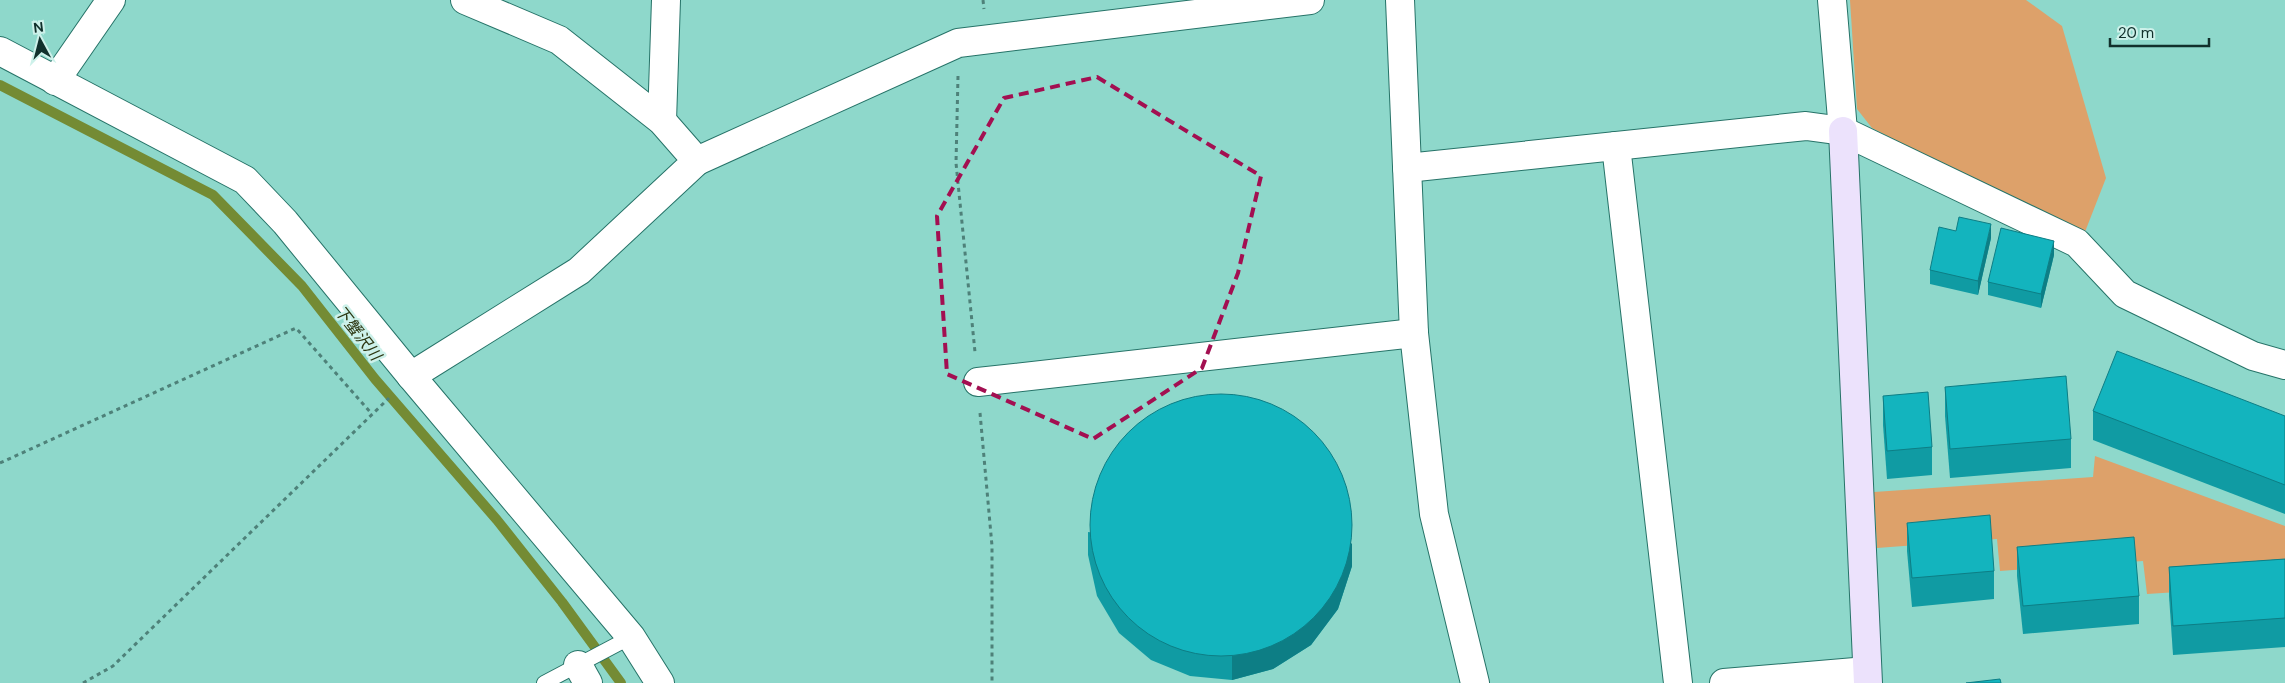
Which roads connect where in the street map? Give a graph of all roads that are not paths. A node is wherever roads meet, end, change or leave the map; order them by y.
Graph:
1 (111, 0) edge
2 (465, 0) edge
3 (666, 0) edge
4 (1310, 0) edge
5 (1400, 0) edge
6 (1832, 0) edge
7 (0, 51) edge
8 (56, 81) junction
9 (662, 121) junction
10 (1843, 131) junction
11 (1616, 146) junction
12 (698, 161) junction
13 (1407, 168) junction
14 (1414, 332) junction
15 (2285, 365) edge
16 (411, 376) junction
17 (978, 382) dead end
18 (631, 637) junction
19 (583, 674) edge
20 (1867, 677) edge
21 (544, 683) edge
22 (660, 683) edge
23 (1475, 683) edge
24 (1678, 683) edge
25 (1724, 683) edge

1 - 8 street
2 - 9 street
3 - 9 street
4 - 12 street
5 - 13 street
6 - 10 street
7 - 8 street
8 - 16 street
9 - 12 street
10 - 11 street
10 - 15 street
10 - 20 street
11 - 13 street
11 - 24 street
12 - 16 street
13 - 14 street
14 - 17 street
14 - 23 street
16 - 18 street
18 - 19 lane
18 - 22 street
19 - 21 lane
20 - 25 street

